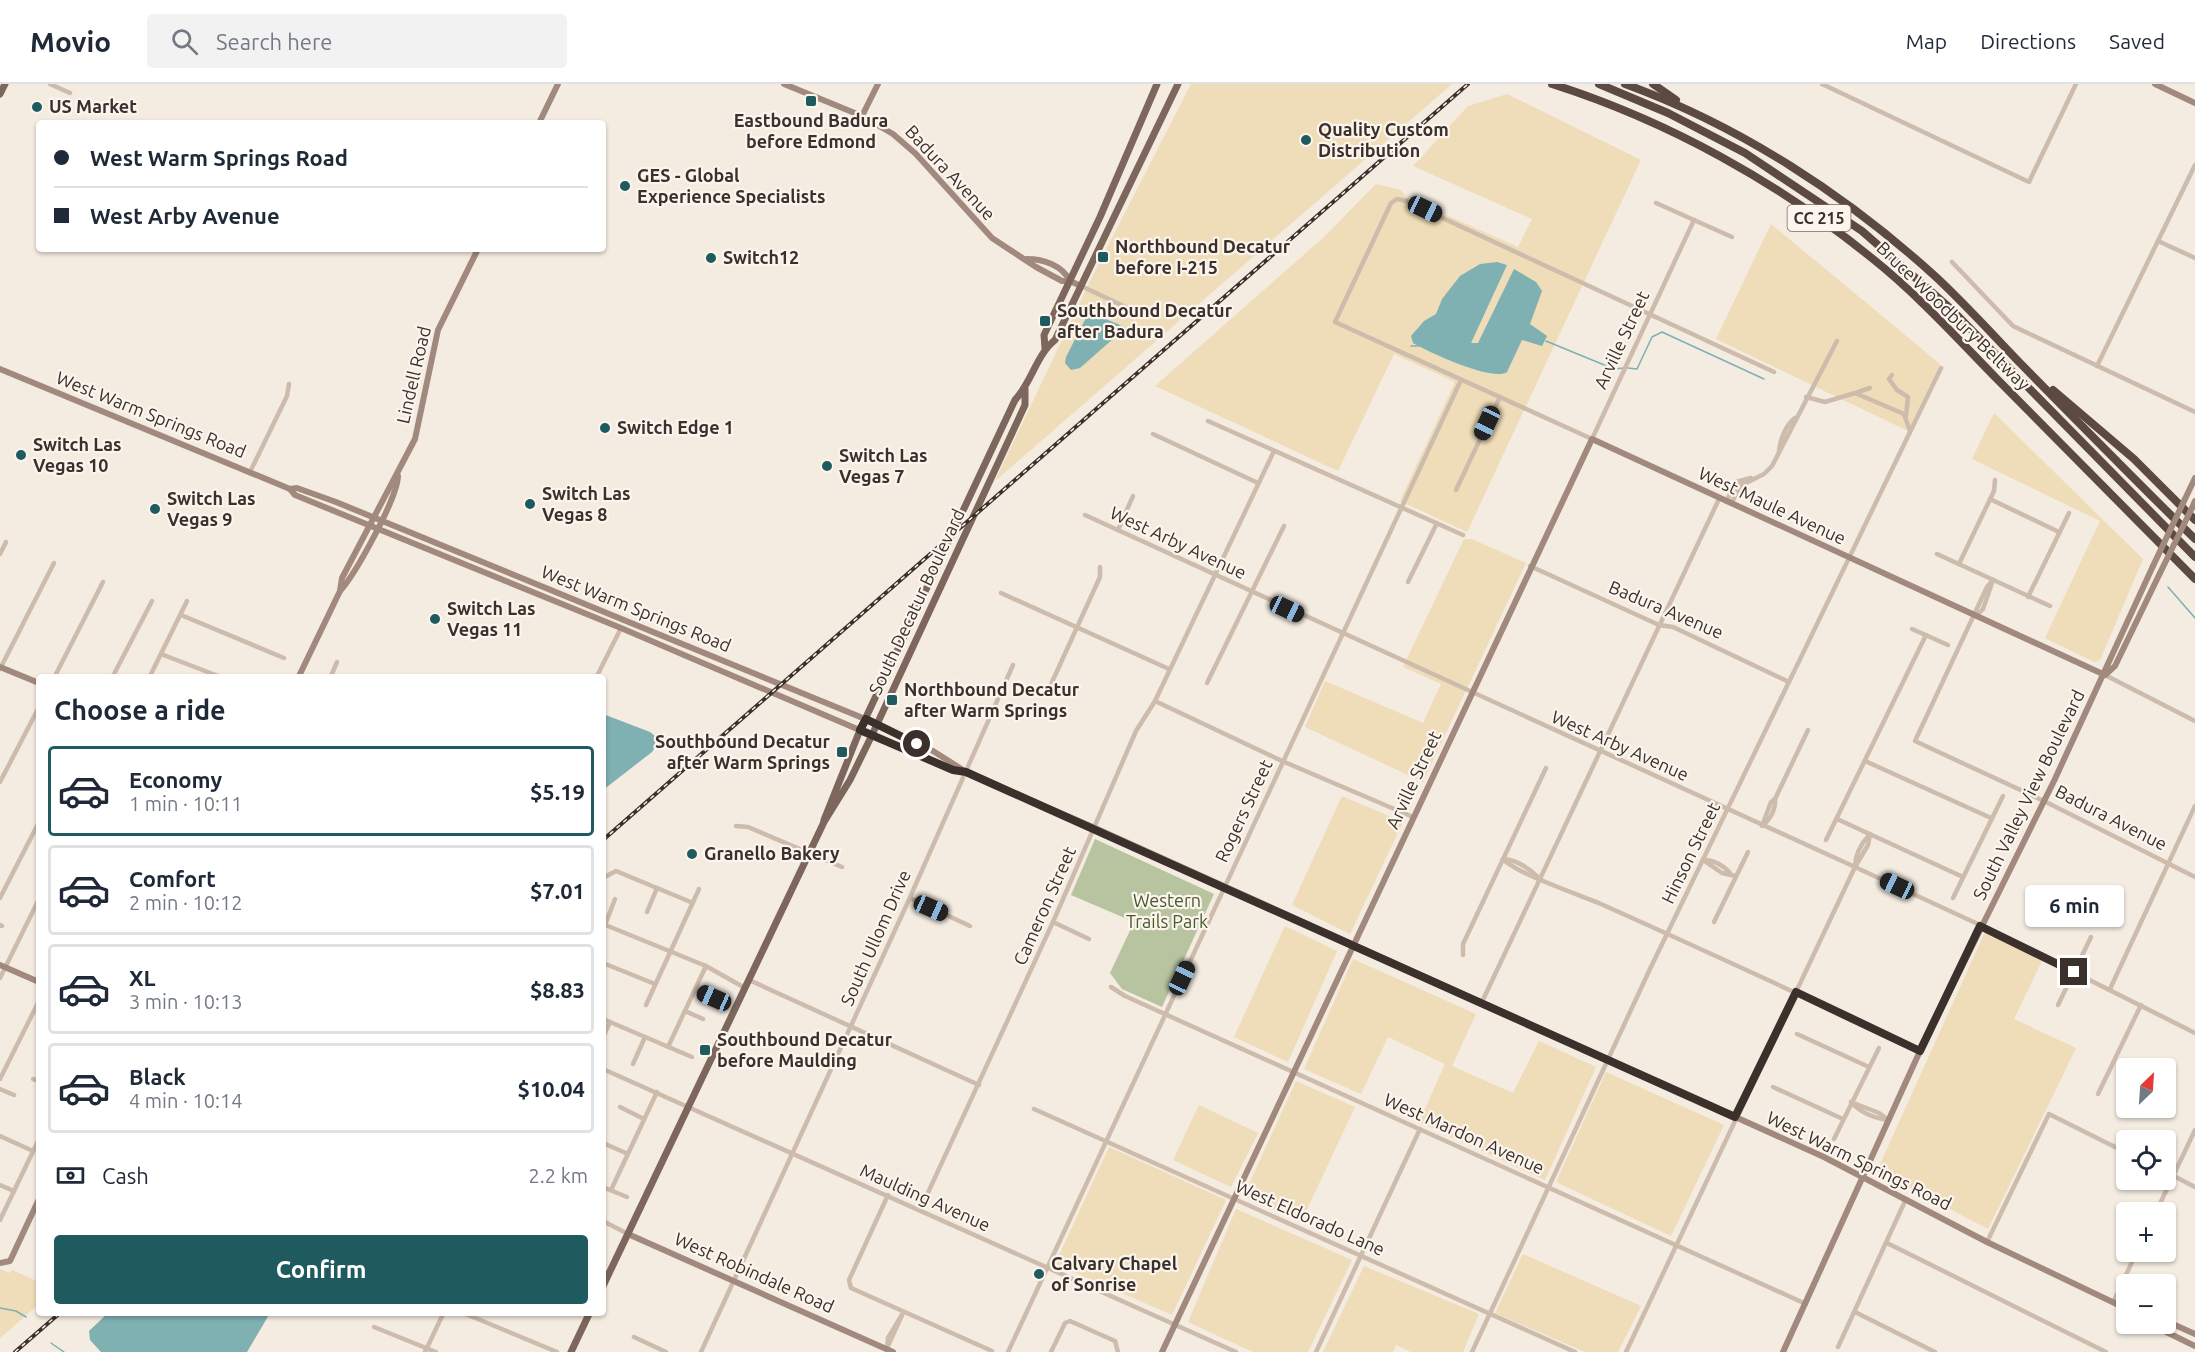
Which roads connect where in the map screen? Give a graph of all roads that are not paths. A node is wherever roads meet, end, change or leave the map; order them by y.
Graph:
1 (5, 84) edge
2 (50, 84) edge
3 (558, 84) edge
4 (784, 84) edge
5 (878, 84) edge
6 (1157, 84) edge
7 (1178, 84) edge
8 (1545, 84) edge
9 (1552, 84) edge
10 (1599, 84) edge
11 (1625, 84) edge
12 (1653, 84) edge
13 (1822, 84) edge
14 (2076, 84) edge
15 (2154, 84) edge
16 (0, 85) edge
17 (1562, 87) junction
18 (0, 93) edge
19 (70, 93) dead end
20 (2195, 103) edge
21 (1697, 115) junction
22 (862, 116) junction
23 (540, 120) edge
24 (2195, 165) edge
25 (1656, 203) dead end
26 (1694, 220) junction
27 (1732, 237) dead end
28 (2158, 241) junction
29 (477, 252) edge
30 (2195, 258) edge
31 (1952, 262) dead end
32 (1070, 280) junction
33 (1081, 286) junction
34 (1130, 309) dead end
35 (1652, 314) junction
36 (1837, 341) dead end
37 (1045, 348) junction
38 (2020, 363) junction
39 (2097, 366) junction
40 (1941, 368) dead end
41 (0, 369) edge
42 (1774, 372) dead end
43 (1892, 375) dead end
44 (1461, 380) junction
45 (289, 384) dead end
46 (1870, 388) dead end
47 (1026, 389) junction
48 (1855, 393) junction
49 (1500, 397) junction
50 (1806, 397) junction
51 (2195, 412) edge
52 (1906, 419) junction
53 (1209, 421) dead end
54 (1910, 432) junction
55 (1153, 434) dead end
56 (1592, 439) junction
57 (1274, 451) junction
58 (250, 472) junction
59 (398, 476) junction
60 (2195, 478) edge
61 (1995, 480) dead end
62 (1258, 483) junction
63 (290, 489) junction
64 (1455, 490) dead end
65 (1134, 496) dead end
66 (1719, 499) junction
67 (1990, 499) junction
68 (1728, 503) junction
69 (2193, 505) edge
70 (1401, 507) junction
71 (2069, 513) dead end
72 (1084, 515) dead end
73 (374, 517) junction
74 (2195, 520) edge
75 (381, 521) junction
76 (1437, 523) junction
77 (369, 526) junction
78 (1284, 526) dead end
79 (376, 530) junction
80 (1118, 530) junction
81 (2059, 532) junction
82 (1463, 535) dead end
83 (2195, 539) edge
84 (6, 542) dead end
85 (0, 554) edge
86 (1937, 554) dead end
87 (2195, 557) edge
88 (1848, 558) junction
89 (54, 563) dead end
90 (1959, 564) junction
91 (1530, 566) junction
92 (1100, 567) dead end
93 (1214, 575) junction
94 (2195, 579) edge
95 (1994, 580) junction
96 (103, 582) dead end
97 (1408, 582) dead end
98 (340, 591) junction
99 (1250, 592) junction
100 (1001, 593) dead end
101 (2028, 597) junction
102 (152, 601) dead end
103 (188, 601) dead end
104 (2050, 606) dead end
105 (180, 615) junction
106 (1975, 617) junction
107 (1659, 625) junction
108 (1077, 627) junction
109 (621, 628) junction
110 (1911, 629) dead end
111 (1342, 634) junction
112 (1926, 635) junction
113 (1948, 645) dead end
114 (161, 654) junction
115 (284, 658) dead end
116 (338, 662) dead end
117 (1013, 665) dead end
118 (0, 668) edge
119 (1169, 669) junction
120 (56, 674) edge
121 (114, 674) edge
122 (151, 674) edge
123 (213, 674) edge
124 (300, 674) edge
125 (334, 674) edge
126 (598, 674) edge
127 (2104, 675) junction
128 (36, 682) edge
129 (1207, 682) dead end
130 (1789, 682) junction
131 (1047, 693) dead end
132 (1470, 693) junction
133 (1155, 700) junction
134 (36, 713) edge
135 (866, 719) junction
136 (2195, 721) edge
137 (877, 724) junction
138 (860, 730) junction
139 (1808, 730) dead end
140 (872, 735) junction
141 (1600, 751) junction
142 (1865, 760) junction
143 (1282, 761) junction
144 (1546, 768) dead end
145 (966, 772) junction
146 (0, 782) edge
147 (2003, 796) dead end
148 (2043, 801) junction
149 (2195, 806) edge
150 (1727, 809) junction
151 (1413, 817) junction
152 (1991, 818) junction
153 (1837, 819) junction
154 (824, 822) junction
155 (736, 826) dead end
156 (1762, 826) junction
157 (36, 828) edge
158 (1095, 828) junction
159 (1870, 834) junction
160 (1826, 840) dead end
161 (1748, 852) dead end
162 (810, 853) junction
163 (1503, 860) junction
164 (1703, 860) junction
165 (2169, 864) junction
166 (842, 867) dead end
167 (1855, 867) junction
168 (606, 876) edge
169 (1736, 876) junction
170 (1963, 877) junction
171 (2195, 877) edge
172 (1539, 878) junction
173 (1224, 887) junction
174 (657, 888) junction
175 (699, 889) dead end
176 (1953, 897) dead end
177 (0, 898) edge
178 (910, 898) junction
179 (615, 899) dead end
180 (693, 903) junction
181 (36, 906) edge
182 (647, 912) dead end
183 (606, 920) edge
184 (1053, 922) junction
185 (1714, 922) dead end
186 (606, 926) edge
187 (970, 926) dead end
188 (1980, 926) junction
189 (1667, 934) junction
190 (2091, 937) dead end
191 (1089, 939) dead end
192 (1353, 945) junction
193 (670, 952) junction
194 (1463, 955) dead end
195 (606, 964) edge
196 (3, 966) edge
197 (706, 966) junction
198 (2074, 972) junction
199 (0, 978) edge
200 (749, 980) junction
201 (36, 981) edge
202 (655, 984) junction
203 (1112, 987) dead end
204 (746, 988) junction
205 (2110, 989) junction
206 (695, 990) junction
207 (1796, 992) junction
208 (714, 998) dead end
209 (1482, 1004) junction
210 (646, 1005) dead end
211 (2058, 1005) dead end
212 (2141, 1005) junction
213 (36, 1007) edge
214 (685, 1011) junction
215 (1165, 1014) junction
216 (703, 1019) dead end
217 (606, 1020) edge
218 (610, 1022) junction
219 (851, 1026) junction
220 (606, 1031) edge
221 (2195, 1032) edge
222 (1797, 1034) dead end
223 (645, 1036) junction
224 (668, 1047) junction
225 (1879, 1048) dead end
226 (1920, 1051) junction
227 (692, 1057) dead end
228 (1608, 1061) junction
229 (633, 1064) dead end
230 (1869, 1067) junction
231 (606, 1070) edge
232 (1292, 1071) junction
233 (0, 1079) edge
234 (979, 1085) junction
235 (1773, 1087) dead end
236 (0, 1089) edge
237 (657, 1092) junction
238 (2098, 1094) dead end
239 (14, 1095) dead end
240 (1851, 1102) junction
241 (688, 1105) junction
242 (620, 1107) dead end
243 (1034, 1108) dead end
244 (1735, 1117) junction
245 (644, 1119) junction
246 (1843, 1119) junction
247 (1888, 1120) junction
248 (1420, 1129) junction
249 (2195, 1130) edge
250 (0, 1137) edge
251 (1834, 1140) dead end
252 (1106, 1142) junction
253 (606, 1144) edge
254 (36, 1145) edge
255 (2116, 1148) edge
256 (33, 1151) junction
257 (793, 1153) junction
258 (628, 1154) junction
259 (2176, 1170) edge
260 (1863, 1176) junction
261 (2176, 1178) edge
262 (0, 1185) edge
263 (1548, 1187) junction
264 (2195, 1187) edge
265 (606, 1188) edge
266 (611, 1190) junction
267 (14, 1191) junction
268 (888, 1195) junction
269 (627, 1197) dead end
270 (1906, 1199) junction
271 (1233, 1200) junction
272 (36, 1209) edge
273 (920, 1210) junction
274 (0, 1220) edge
275 (606, 1223) edge
276 (628, 1234) junction
277 (1987, 1242) junction
278 (1887, 1243) junction
279 (1676, 1245) junction
280 (1360, 1257) junction
281 (2132, 1262) edge
282 (3, 1263) edge
283 (1047, 1268) junction
284 (606, 1280) edge
285 (733, 1281) junction
286 (1806, 1304) junction
287 (2112, 1304) junction
288 (2116, 1306) edge
289 (1855, 1312) junction
290 (903, 1313) junction
291 (1490, 1313) junction
292 (442, 1316) edge
293 (471, 1316) edge
294 (588, 1316) edge
295 (1174, 1325) junction
296 (2176, 1325) edge
297 (374, 1327) dead end
298 (2168, 1334) edge
299 (2195, 1334) edge
300 (634, 1337) dead end
301 (1838, 1347) dead end
302 (2193, 1348) edge
303 (426, 1350) edge
304 (889, 1351) edge
305 (436, 1352) edge
306 (557, 1352) edge
307 (571, 1352) edge
308 (666, 1352) edge
309 (701, 1352) edge
310 (992, 1352) edge
311 (1008, 1352) edge
312 (1051, 1352) edge
313 (1118, 1352) edge
314 (1162, 1352) edge
315 (1236, 1352) edge
316 (1316, 1352) edge
317 (1472, 1352) edge
318 (1575, 1352) edge
319 (1626, 1352) edge
320 (1783, 1352) edge
321 (1935, 1352) edge
322 (2106, 1352) edge

1 - 18 main road
2 - 19 street
3 - 23 main road
4 - 22 main road, Badura Avenue
5 - 22 main road
6 - 32 main road, South Decatur Boulevard
7 - 33 main road, South Decatur Boulevard
8 - 17 highway
9 - 17 highway, Bruce Woodbury Beltway / CC 215
10 - 87 highway, Bruce Woodbury Beltway / CC 215
11 - 21 highway, CC 215
12 - 21 highway
13 - 14 street
15 - 20 main road
16 - 18 main road
17 - 94 highway, Bruce Woodbury Beltway / CC 215
21 - 38 highway, CC 215
22 - 32 main road, Badura Avenue
24 - 28 street
25 - 26 street
26 - 27 street
26 - 35 street, Arville Street
28 - 30 street
28 - 39 street
29 - 59 main road, Lindell Road
31 - 39 street
32 - 33 main road, Badura Avenue
32 - 37 main road, South Decatur Boulevard
33 - 34 street, Badura Avenue
33 - 37 main road, South Decatur Boulevard
35 - 42 street
35 - 44 street, West Maule Avenue
35 - 56 street, Arville Street
36 - 50 street
37 - 47 main road, South Decatur Boulevard
38 - 74 highway
38 - 83 highway, CC 215
39 - 51 street
40 - 54 street, Hinson Street
41 - 58 main road, West Warm Springs Road
43 - 52 street
44 - 49 street, West Maule Avenue
44 - 70 street, Rogers Street
45 - 58 street
46 - 48 street
47 - 135 main road, South Decatur Boulevard
47 - 137 main road, South Decatur Boulevard
48 - 50 street
48 - 52 street
49 - 56 street, West Maule Avenue
49 - 64 street
50 - 68 street
52 - 54 street
53 - 57 street
54 - 88 street, Hinson Street
55 - 62 street
56 - 66 main road, West Maule Avenue
56 - 91 main road, Arville Street
57 - 62 street, Cameron Street
57 - 70 street
58 - 63 main road, West Warm Springs Road
59 - 73 main road, Lindell Road
59 - 75 main road, Lindell Road
60 - 127 main road, South Valley View Boulevard, bridge
61 - 67 street
62 - 93 street, Cameron Street
63 - 73 main road, West Warm Springs Road
63 - 77 main road, West Warm Springs Road
65 - 80 street
66 - 68 main road, West Maule Avenue
66 - 107 street
67 - 81 street
67 - 90 street
68 - 88 main road, West Maule Avenue
69 - 127 main road, South Valley View Boulevard, bridge
70 - 76 street
70 - 111 street, Rogers Street
71 - 81 street
72 - 80 street, West Arby Avenue
73 - 75 main road, West Warm Springs Road
73 - 77 main road, Lindell Road
75 - 79 main road, Lindell Road
75 - 135 main road, West Warm Springs Road
76 - 82 street
76 - 97 street
77 - 79 main road, West Warm Springs Road
77 - 98 main road, Lindell Road
78 - 99 street
79 - 98 main road, Lindell Road
79 - 109 main road, West Warm Springs Road
80 - 93 street, West Arby Avenue
81 - 101 street
84 - 85 street
86 - 90 street
88 - 106 main road, West Maule Avenue
88 - 130 street, Hinson Street
89 - 118 street
90 - 95 street
91 - 107 street, Badura Avenue
91 - 132 main road, Arville Street
92 - 108 street
93 - 99 street, West Arby Avenue
93 - 119 street, Cameron Street
95 - 101 street
95 - 106 street
96 - 120 street
98 - 124 main road, Lindell Road
99 - 111 street, West Arby Avenue
99 - 129 street
100 - 108 street
101 - 104 street
102 - 121 street
103 - 105 street
105 - 114 street
105 - 115 street
106 - 127 main road, West Maule Avenue
106 - 148 street, Badura Avenue
107 - 130 street, Badura Avenue
107 - 141 street
108 - 119 street
108 - 131 street
109 - 126 street
109 - 138 main road, West Warm Springs Road
110 - 112 street
111 - 132 street, West Arby Avenue
111 - 143 street, Rogers Street
112 - 113 street
112 - 142 street
114 - 122 street
114 - 123 street
116 - 125 street
117 - 145 street, South Ullom Drive
118 - 128 main road
119 - 133 street, Cameron Street
127 - 136 street, West Maule Avenue
127 - 148 main road, South Valley View Boulevard
130 - 150 street, Hinson Street
132 - 141 street, West Arby Avenue
132 - 151 main road, Arville Street
133 - 143 street
133 - 158 street, Cameron Street
134 - 146 street
135 - 137 main road, West Warm Springs Road
135 - 138 main road, South Decatur Boulevard
137 - 140 main road, South Decatur Boulevard
137 - 145 main road, West Warm Springs Road
138 - 140 main road, West Warm Springs Road
138 - 154 main road, South Decatur Boulevard
139 - 156 street
140 - 145 main road, West Warm Springs Road
140 - 154 main road, South Decatur Boulevard
141 - 150 street, West Arby Avenue
141 - 172 street
142 - 152 street
142 - 153 street
143 - 151 street
143 - 173 street, Rogers Street
144 - 163 street
145 - 158 main road, West Warm Springs Road
145 - 178 street, South Ullom Drive
147 - 152 street
148 - 165 street, Badura Avenue
148 - 188 main road, South Valley View Boulevard
149 - 165 street
150 - 156 street, West Arby Avenue
150 - 164 street, Hinson Street
151 - 192 main road, Arville Street
152 - 170 street
153 - 159 street
153 - 160 street
154 - 162 main road, South Decatur Boulevard
155 - 162 street
156 - 167 street, West Arby Avenue
157 - 177 street
158 - 173 main road, West Warm Springs Road
158 - 184 street, Cameron Street
159 - 167 street
159 - 170 street
161 - 169 street
162 - 166 street
162 - 200 main road, South Decatur Boulevard
163 - 172 street
163 - 194 street
164 - 169 street
164 - 189 street, Hinson Street
165 - 171 street, Badura Avenue
165 - 205 street
167 - 188 street, West Arby Avenue
167 - 207 street
168 - 174 street
169 - 185 street
170 - 176 street
172 - 189 street
172 - 209 street
173 - 192 main road, West Warm Springs Road
173 - 215 street, Rogers Street
174 - 180 street
174 - 182 street
175 - 180 street
178 - 187 street
178 - 219 street, South Ullom Drive
179 - 183 street
180 - 193 street
181 - 196 street
184 - 191 street
184 - 234 street, Cameron Street
186 - 193 street
188 - 198 street, West Arby Avenue
188 - 226 main road, South Valley View Boulevard
189 - 207 street
189 - 228 street, Hinson Street
190 - 198 street
192 - 209 main road, West Warm Springs Road
192 - 232 main road, Arville Street
193 - 197 street
193 - 202 street
195 - 202 street
196 - 199 street
196 - 201 main road
197 - 204 street
197 - 206 street
198 - 205 street, West Arby Avenue
198 - 211 street
200 - 204 main road, South Decatur Boulevard
200 - 219 street
202 - 210 street
203 - 215 street, West Mardon Avenue
204 - 241 main road, South Decatur Boulevard
205 - 212 street, West Arby Avenue
206 - 208 street
206 - 214 street
207 - 226 street
207 - 244 street
209 - 228 main road, West Warm Springs Road
212 - 221 street, West Arby Avenue
212 - 238 street
213 - 233 street
214 - 216 street
214 - 224 street
215 - 232 street, West Mardon Avenue
215 - 252 street, Rogers Street
217 - 218 street
218 - 220 street
218 - 223 street
219 - 234 street
219 - 257 street, South Ullom Drive
222 - 230 street
223 - 224 street
223 - 229 street
224 - 227 street
225 - 230 street
226 - 247 main road, South Valley View Boulevard
228 - 244 main road, West Warm Springs Road
228 - 263 street, Hinson Street
230 - 240 street
231 - 237 street, Maulding Avenue
232 - 248 street, West Mardon Avenue
232 - 271 main road, Arville Street
234 - 273 street, Cameron Street
235 - 246 street
236 - 239 street
237 - 241 street, Maulding Avenue
237 - 245 street
240 - 246 street
240 - 247 street
241 - 257 street, Maulding Avenue
241 - 276 main road, South Decatur Boulevard
242 - 245 street
243 - 252 street, West Eldorado Lane
244 - 260 main road, West Warm Springs Road
244 - 279 street
245 - 258 street
246 - 251 street
247 - 260 main road, South Valley View Boulevard
248 - 263 street, West Mardon Avenue
248 - 280 street
249 - 259 street
250 - 256 street
252 - 271 street, West Eldorado Lane
252 - 283 street, Rogers Street
253 - 258 street
254 - 256 street
255 - 277 street
256 - 267 street
257 - 268 street, Maulding Avenue
257 - 285 street, South Ullom Drive
258 - 266 street
260 - 270 main road, West Warm Springs Road
260 - 286 main road, South Valley View Boulevard
261 - 264 street
262 - 267 street
263 - 279 street, West Mardon Avenue
263 - 291 street, Hinson Street
265 - 266 street
266 - 269 street
267 - 274 street
268 - 273 street, Maulding Avenue
268 - 290 street
270 - 277 main road, West Warm Springs Road
270 - 278 street
271 - 280 street, West Eldorado Lane
271 - 295 main road, Arville Street
272 - 282 main road
273 - 283 street, Maulding Avenue
275 - 276 street, West Robindale Road
276 - 284 main road, South Decatur Boulevard
276 - 285 main road, West Robindale Road
277 - 287 main road, West Warm Springs Road
278 - 289 street
278 - 322 street
279 - 286 street, West Mardon Avenue
279 - 319 street
280 - 291 street, West Eldorado Lane
280 - 316 street
281 - 287 street
283 - 295 street, Maulding Avenue
283 - 311 street, Rogers Street
285 - 304 main road, West Robindale Road
285 - 309 street, South Ullom Drive
286 - 320 main road, South Valley View Boulevard
287 - 288 main road, West Warm Springs Road
289 - 301 street
289 - 321 street
290 - 304 street
290 - 310 street
291 - 317 street, Hinson Street
291 - 318 street, West Eldorado Lane
292 - 303 street
293 - 306 street
294 - 307 main road
295 - 314 main road, Arville Street
295 - 315 street, Maulding Avenue
296 - 299 main road
297 - 303 street
298 - 302 main road
300 - 308 street
303 - 305 street
312 - 313 street

